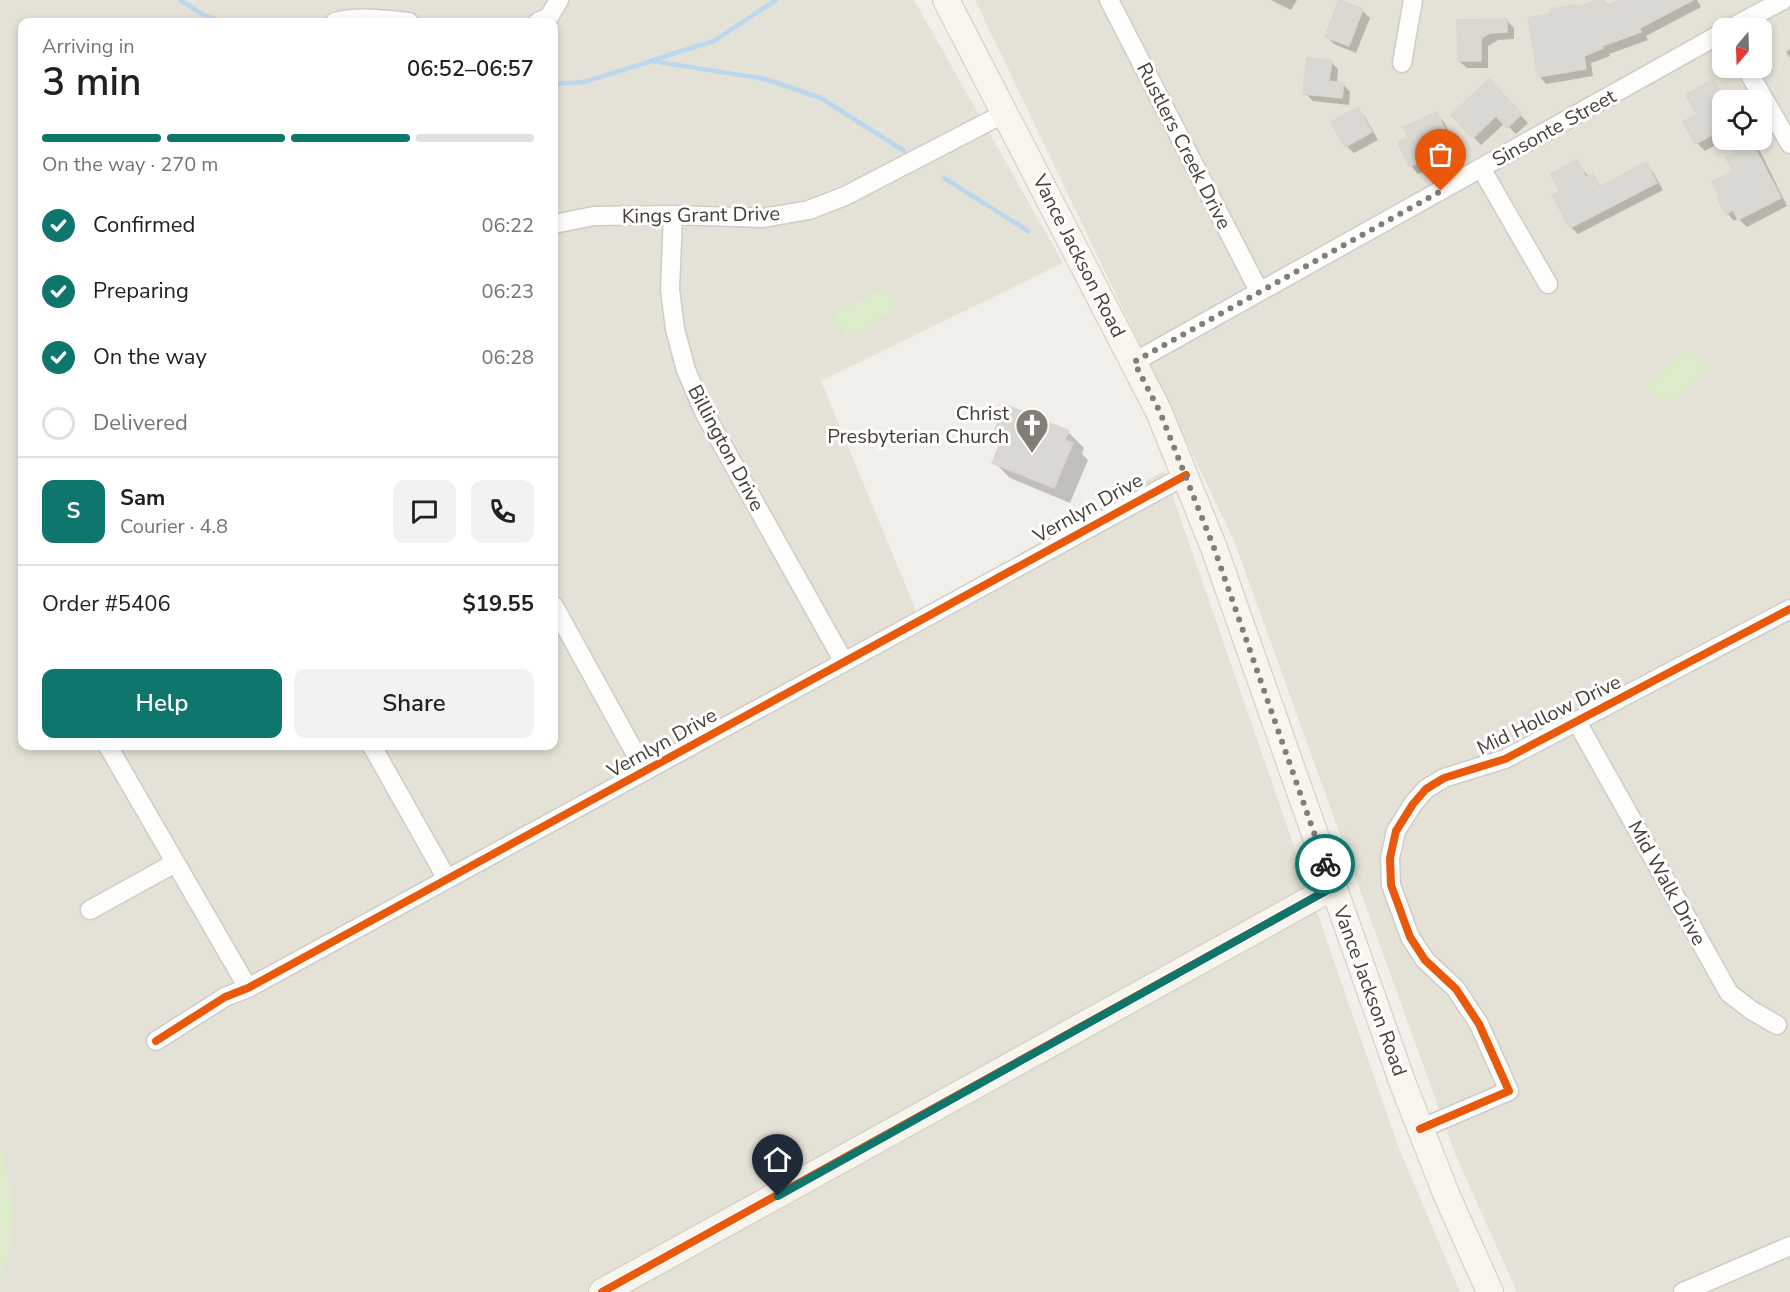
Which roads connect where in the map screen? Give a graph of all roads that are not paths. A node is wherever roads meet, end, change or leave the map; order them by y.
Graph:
1 (560, 0) edge
2 (946, 0) edge
3 (1109, 0) edge
4 (1413, 0) edge
5 (1783, 0) edge
6 (547, 18) edge
7 (1750, 18) edge
8 (1712, 39) edge
9 (1402, 63) dead end
10 (1752, 78) edge
11 (1005, 113) junction
12 (1790, 144) edge
13 (1481, 168) junction
14 (673, 215) junction
15 (558, 223) edge
16 (1548, 284) dead end
17 (1259, 291) junction
18 (1134, 362) junction
19 (1186, 475) junction
20 (558, 613) edge
21 (1788, 616) edge
22 (843, 662) junction
23 (1577, 722) junction
24 (110, 750) edge
25 (374, 750) edge
26 (645, 771) junction
27 (175, 863) junction
28 (447, 879) junction
29 (1333, 887) junction
30 (90, 910) dead end
31 (248, 988) junction
32 (1777, 1026) dead end
33 (156, 1041) dead end
34 (1420, 1129) junction
35 (1790, 1246) edge
36 (602, 1292) edge
37 (1490, 1292) edge
38 (1683, 1292) edge

1 - 6 street
2 - 11 main road, Vance Jackson Road
3 - 17 street, Rustlers Creek Drive
4 - 9 street
5 - 7 street
8 - 13 street, Sinsonte Street
10 - 12 street
11 - 14 street, Kings Grant Drive
11 - 18 main road, Vance Jackson Road
13 - 16 street
13 - 17 street, Sinsonte Street
14 - 15 street, Kings Grant Drive
14 - 22 street, Billington Drive
17 - 18 street, Sinsonte Street
18 - 19 main road, Vance Jackson Road
19 - 22 street, Vernlyn Drive
19 - 29 main road, Vance Jackson Road
20 - 26 street
21 - 23 street, Mid Hollow Drive
22 - 26 street, Vernlyn Drive
23 - 32 street, Mid Walk Drive
23 - 34 street, Mid Hollow Drive
24 - 27 street
25 - 28 street
26 - 28 street, Vernlyn Drive
27 - 30 street
27 - 31 street
28 - 31 street, Vernlyn Drive
29 - 34 main road, Vance Jackson Road
29 - 36 main road
31 - 33 street, Vernlyn Drive
34 - 37 main road, Vance Jackson Road
35 - 38 street

